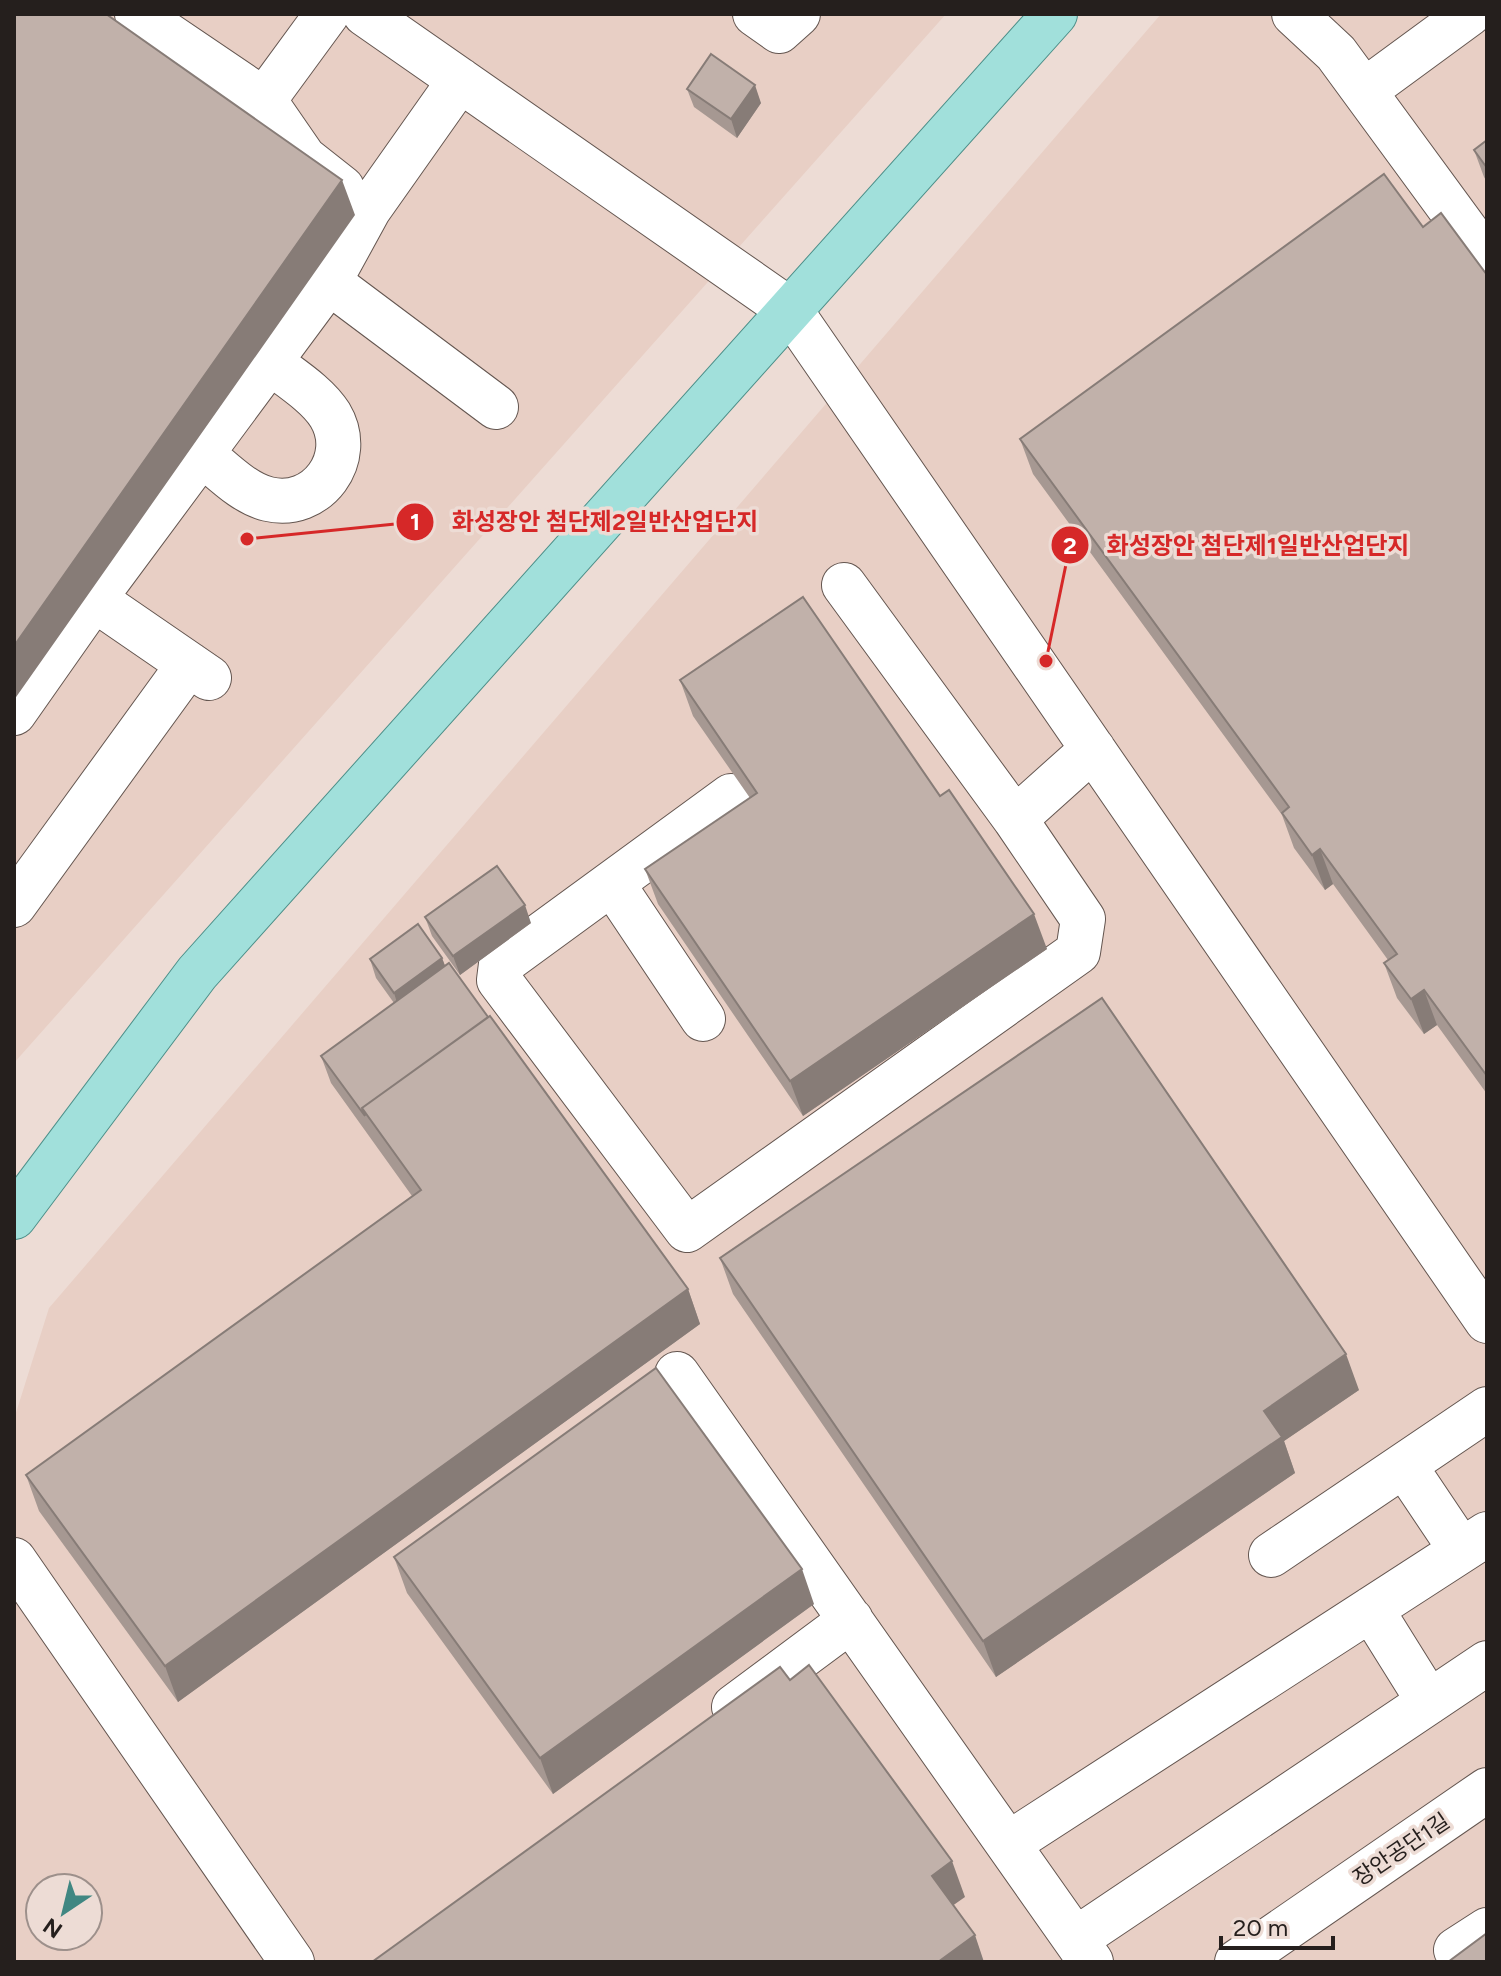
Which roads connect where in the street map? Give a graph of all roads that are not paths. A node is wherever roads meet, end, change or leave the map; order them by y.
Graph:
1 (137, 14) edge
2 (327, 14) edge
3 (365, 14) edge
4 (755, 14) edge
5 (798, 14) edge
6 (1055, 14) edge
7 (1294, 14) edge
8 (1469, 14) edge
9 (460, 80) junction
10 (1364, 91) junction
11 (264, 100) junction
12 (369, 209) junction
13 (1487, 259) edge
14 (329, 282) junction
15 (790, 310) junction
16 (270, 362) junction
17 (496, 407) dead end
18 (202, 454) junction
19 (844, 585) dead end
20 (94, 599) junction
21 (14, 713) edge
22 (1093, 749) junction
23 (731, 796) dead end
24 (1015, 819) junction
25 (27, 860) edge
26 (612, 883) junction
27 (14, 905) edge
28 (703, 1019) dead end
29 (14, 1217) edge
30 (1487, 1321) edge
31 (677, 1374) dead end
32 (1487, 1409) edge
33 (1404, 1465) junction
34 (1474, 1542) edge
35 (1271, 1555) dead end
36 (14, 1560) edge
37 (1371, 1609) junction
38 (851, 1620) junction
39 (1487, 1663) edge
40 (1429, 1702) junction
41 (699, 1733) edge
42 (1487, 1790) edge
43 (1008, 1844) junction
44 (1084, 1951) edge
45 (292, 1962) edge
46 (1237, 1962) edge

1 - 11 street
2 - 11 street
3 - 9 street
4 - 5 street
6 - 15 main road
7 - 10 street
8 - 10 street
9 - 12 street
9 - 15 street
10 - 13 street
11 - 12 street
12 - 14 street
14 - 16 street
14 - 17 street
15 - 22 street
15 - 29 main road
16 - 18 street
16 - 18 street
18 - 20 street
19 - 24 street
20 - 21 street
20 - 25 street
22 - 24 street
22 - 30 street
23 - 26 street
24 - 26 street
25 - 27 street
26 - 28 street
31 - 38 street
32 - 33 street
33 - 34 street
33 - 35 street
34 - 37 street
36 - 45 street
37 - 40 street
37 - 43 street
38 - 41 street
38 - 43 street
39 - 40 street
40 - 44 street
42 - 46 street, 장안공단1길
43 - 44 street

